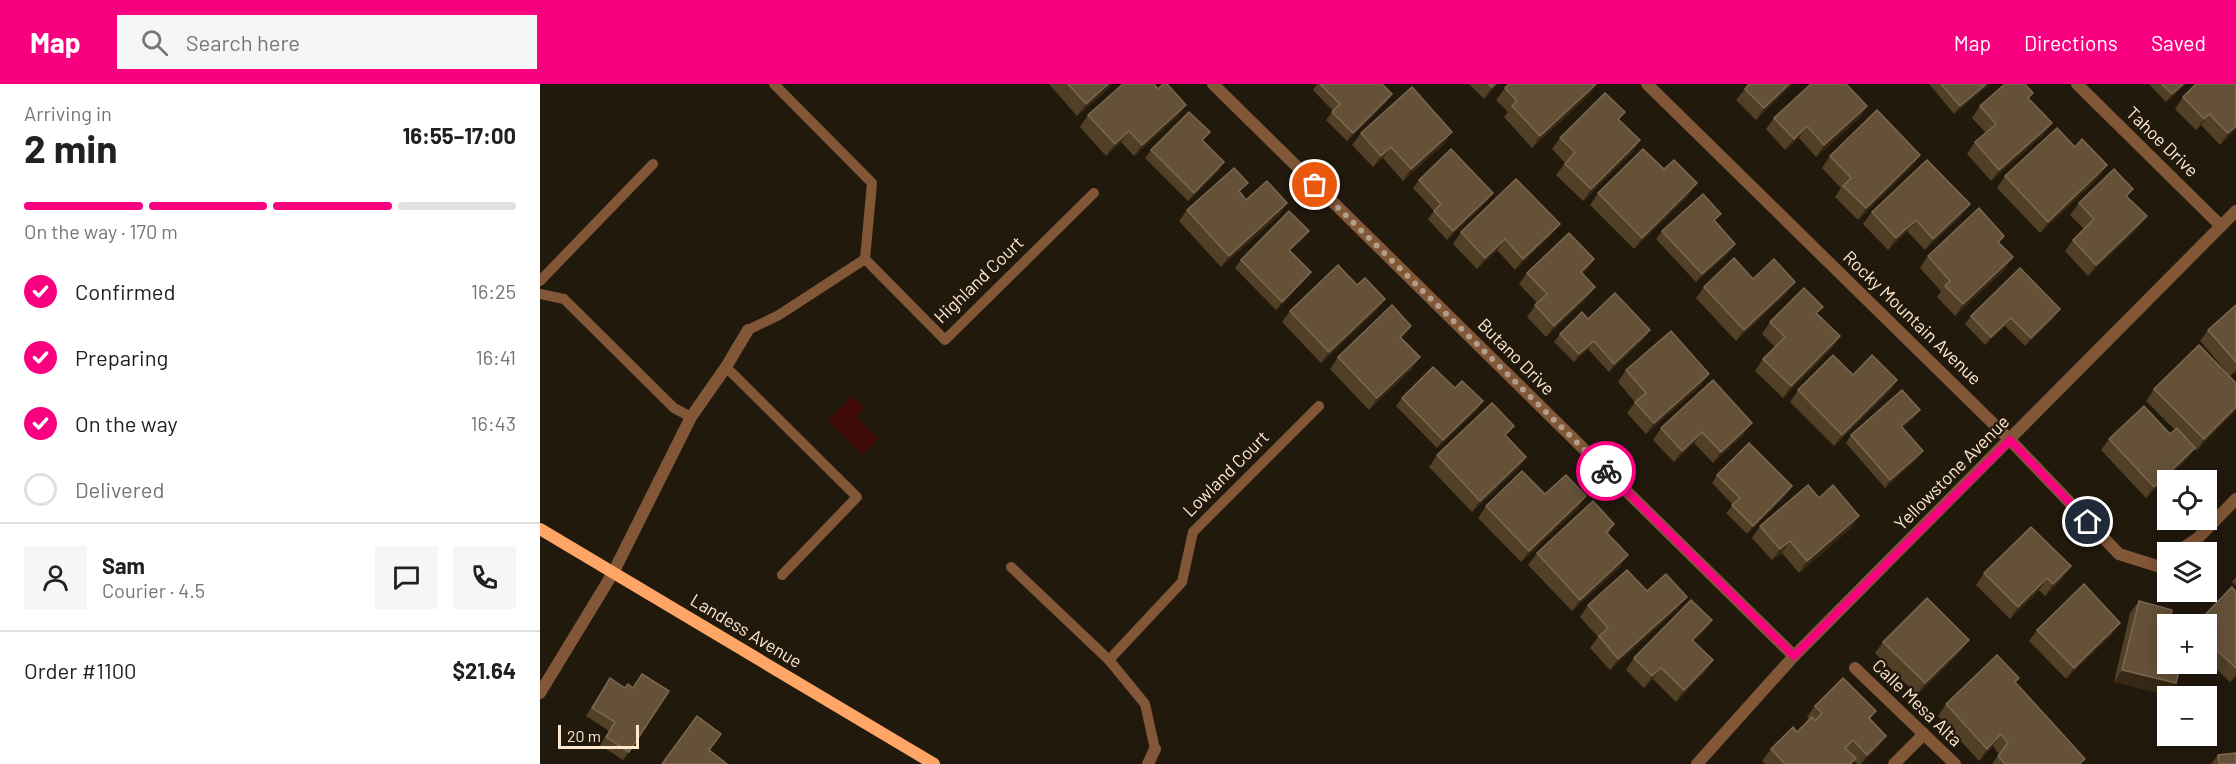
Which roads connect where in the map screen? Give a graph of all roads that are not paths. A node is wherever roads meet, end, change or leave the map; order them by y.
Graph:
1 (774, 84) edge
2 (1213, 84) edge
3 (1647, 84) edge
4 (2077, 84) edge
5 (653, 164) dead end
6 (1094, 193) dead end
7 (2236, 211) edge
8 (2221, 226) junction
9 (865, 259) junction
10 (540, 281) edge
11 (540, 294) edge
12 (748, 330) joint
13 (726, 367) junction
14 (1319, 406) dead end
15 (691, 417) junction
16 (2010, 440) junction
17 (2236, 499) edge
18 (540, 529) edge
19 (2192, 542) edge
20 (2157, 561) edge
21 (1011, 567) dead end
22 (613, 573) junction
23 (782, 575) dead end
24 (1794, 656) junction
25 (1109, 660) junction
26 (1855, 668) dead end
27 (540, 693) edge
28 (1924, 734) junction
29 (1155, 749) joint
30 (934, 764) edge
31 (1148, 764) edge
32 (1697, 764) edge
33 (1894, 764) edge
34 (1955, 764) edge

1 - 9 lane
2 - 24 street, Butano Drive
3 - 16 street, Rocky Mountain Avenue
4 - 8 street, Tahoe Drive
5 - 10 lane
6 - 9 lane, Highland Court
7 - 8 street, Yellowstone Avenue
8 - 16 street, Yellowstone Avenue
9 - 12 lane
11 - 15 lane
12 - 13 street
13 - 15 street
13 - 23 lane
14 - 25 lane, Lowland Court
15 - 22 street
16 - 20 street, Rocky Mountain Avenue
16 - 24 street, Yellowstone Avenue
17 - 19 street
18 - 22 main road, Landess Avenue
21 - 25 lane
22 - 27 street
22 - 30 main road, Landess Avenue
24 - 32 street, Yellowstone Avenue
25 - 29 lane
26 - 28 street, Calle Mesa Alta
28 - 33 street
28 - 34 street, Calle Mesa Alta
29 - 31 street

